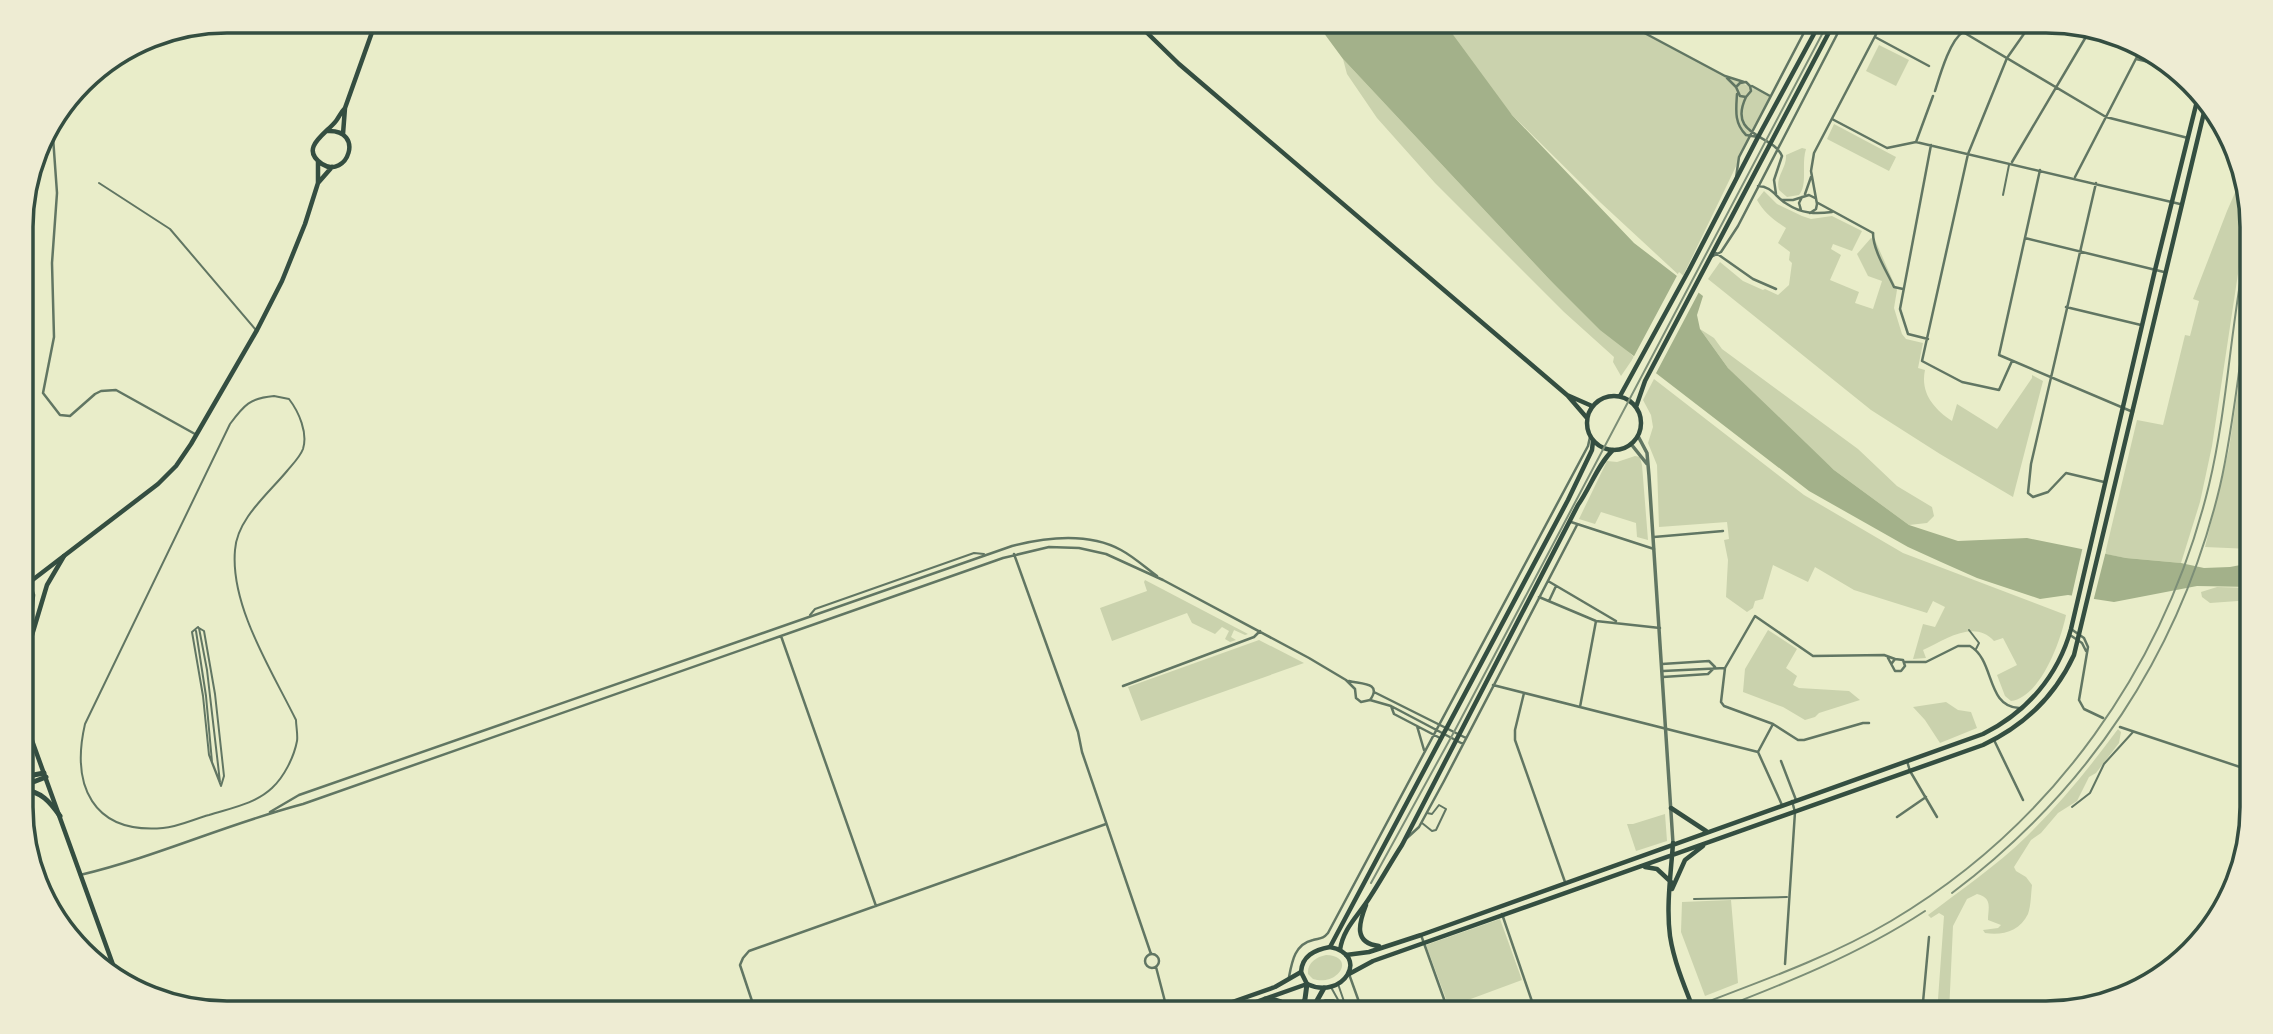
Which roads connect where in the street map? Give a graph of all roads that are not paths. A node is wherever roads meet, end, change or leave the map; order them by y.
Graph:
1 (1148, 33) edge
2 (1645, 33) edge
3 (1804, 33) edge
4 (1814, 33) edge
5 (1829, 33) edge
6 (1838, 33) edge
7 (1877, 33) edge
8 (1960, 33) edge
9 (1965, 33) edge
10 (2025, 33) edge
11 (371, 34) edge
12 (1875, 37) junction
13 (2086, 37) edge
14 (2137, 56) edge
15 (2007, 58) junction
16 (2136, 59) junction
17 (2147, 61) edge
18 (1929, 66) dead end
19 (1725, 76) junction
20 (1744, 82) junction
21 (1750, 86) junction
22 (2056, 87) junction
23 (1737, 88) junction
24 (1934, 91) dead end
25 (1737, 93) junction
26 (1770, 96) junction
27 (1933, 96) dead end
28 (1746, 97) junction
29 (2196, 105) edge
30 (345, 108) junction
31 (2204, 114) edge
32 (2106, 117) junction
33 (1832, 119) junction
34 (327, 131) junction
35 (1751, 132) junction
36 (343, 135) junction
37 (1749, 137) junction
38 (1758, 137) junction
39 (2188, 138) junction
40 (53, 141) edge
41 (1916, 142) junction
42 (1771, 145) junction
43 (1931, 145) junction
44 (1777, 148) junction
45 (1968, 154) junction
46 (318, 160) junction
47 (2010, 164) junction
48 (332, 167) junction
49 (2040, 170) junction
50 (1812, 174) junction
51 (2074, 178) junction
52 (1736, 181) junction
53 (99, 183) dead end
54 (318, 183) junction
55 (2096, 183) junction
56 (1758, 186) junction
57 (1776, 194) junction
58 (2003, 195) dead end
59 (1803, 196) junction
60 (1779, 198) junction
61 (1817, 201) junction
62 (2171, 202) junction
63 (2182, 204) junction
64 (1801, 210) junction
65 (1832, 212) junction
66 (1810, 213) junction
67 (2025, 238) junction
68 (2080, 251) junction
69 (1715, 252) junction
70 (2155, 270) junction
71 (2166, 272) junction
72 (1776, 289) dead end
73 (1903, 289) junction
74 (2066, 307) junction
75 (2143, 326) junction
76 (257, 330) junction
77 (1928, 339) junction
78 (2012, 361) junction
79 (2051, 378) junction
80 (1567, 395) junction
81 (1620, 396) junction
82 (1592, 406) junction
83 (1636, 407) junction
84 (2123, 408) junction
85 (2133, 412) junction
86 (1587, 418) junction
87 (196, 434) junction
88 (1638, 436) junction
89 (1592, 439) junction
90 (1631, 444) junction
91 (1613, 450) junction
92 (1648, 468) junction
93 (2107, 482) junction
94 (1570, 522) junction
95 (1577, 525) junction
96 (1723, 531) dead end
97 (1654, 537) junction
98 (1654, 549) junction
99 (1014, 554) junction
100 (64, 555) junction
101 (923, 574) junction
102 (33, 579) edge
103 (1163, 580) junction
104 (1548, 581) junction
105 (1556, 586) junction
106 (1539, 597) junction
107 (1549, 601) junction
108 (828, 609) junction
109 (809, 616) junction
110 (831, 618) junction
111 (1596, 621) junction
112 (1619, 622) junction
113 (1517, 624) junction
114 (198, 627) junction
115 (1523, 627) junction
116 (1660, 628) junction
117 (1969, 630) dead end
118 (1259, 631) junction
119 (33, 632) edge
120 (2071, 632) junction
121 (2080, 634) junction
122 (781, 636) junction
123 (2078, 641) junction
124 (1976, 650) junction
125 (2087, 651) junction
126 (1887, 657) junction
127 (1895, 659) junction
128 (1905, 662) junction
129 (1892, 663) junction
130 (1662, 664) junction
131 (1716, 667) junction
132 (1725, 668) junction
133 (1663, 671) junction
134 (1663, 677) junction
135 (1346, 680) junction
136 (1359, 684) junction
137 (1493, 685) junction
138 (1123, 686) dead end
139 (1355, 689) junction
140 (1374, 692) junction
141 (1524, 693) junction
142 (1370, 700) junction
143 (1391, 706) junction
144 (1580, 707) junction
145 (2023, 708) junction
146 (2103, 718) dead end
147 (296, 720) joint
148 (1869, 723) dead end
149 (1440, 724) junction
150 (1773, 724) junction
151 (1417, 726) junction
152 (2120, 726) dead end
153 (1446, 727) junction
154 (1666, 728) junction
155 (1437, 730) junction
156 (481, 731) junction
157 (2134, 731) junction
158 (1459, 734) junction
159 (1434, 735) junction
160 (1441, 736) junction
161 (1466, 738) junction
162 (485, 740) junction
163 (1994, 740) junction
164 (1456, 741) junction
165 (33, 743) edge
166 (1462, 744) junction
167 (430, 749) junction
168 (1425, 751) junction
169 (1758, 752) junction
170 (433, 758) junction
171 (1781, 761) dead end
172 (1907, 761) junction
173 (2240, 767) edge
174 (1910, 771) junction
175 (45, 775) junction
176 (33, 776) edge
177 (33, 782) edge
178 (221, 786) junction
179 (33, 792) edge
180 (1926, 797) junction
181 (2023, 800) dead end
182 (1794, 801) junction
183 (1782, 805) junction
184 (2072, 807) dead end
185 (1671, 808) junction
186 (1795, 812) junction
187 (267, 813) junction
188 (1426, 813) junction
189 (60, 816) junction
190 (1897, 817) dead end
191 (1937, 817) dead end
192 (1421, 823) junction
193 (1106, 824) junction
194 (1707, 832) junction
195 (1711, 841) junction
196 (1673, 844) junction
197 (1402, 845) junction
198 (1673, 855) junction
199 (1637, 867) junction
200 (1362, 870) junction
201 (1369, 873) junction
202 (80, 875) junction
203 (1565, 882) junction
204 (1671, 882) junction
205 (1670, 893) junction
206 (1789, 897) junction
207 (1369, 899) junction
208 (1694, 899) dead end
209 (876, 906) junction
210 (1502, 914) junction
211 (1420, 934) junction
212 (1928, 937) dead end
213 (1424, 944) junction
214 (1387, 946) junction
215 (1330, 947) junction
216 (1340, 950) junction
217 (1151, 954) junction
218 (1295, 954) junction
219 (1346, 955) junction
220 (1304, 961) junction
221 (112, 963) edge
222 (1785, 964) dead end
223 (1156, 967) junction
224 (1301, 972) junction
225 (1349, 974) junction
226 (1288, 979) junction
227 (1307, 984) junction
228 (1338, 984) junction
229 (1327, 988) junction
230 (1166, 999) edge
231 (1265, 999) junction
232 (1237, 1000) edge
233 (1261, 1000) edge
234 (1279, 1000) edge
235 (1304, 1000) edge
236 (1319, 1000) edge
237 (1339, 1000) edge
238 (1344, 1000) edge
239 (1358, 1000) edge
240 (1445, 1000) edge
241 (1532, 1000) edge
242 (1690, 1000) edge
243 (1923, 1000) edge
244 (752, 1001) edge

1 - 80 main road
2 - 19 street
3 - 26 street
4 - 38 main road
5 - 42 main road
6 - 44 street
7 - 12 street
8 - 24 street
9 - 15 street
10 - 15 street
11 - 30 main road
12 - 18 street
12 - 33 street
13 - 22 street
14 - 16 street
15 - 22 street
15 - 45 street
16 - 17 street
16 - 32 street
19 - 20 street
19 - 23 street
20 - 21 street
20 - 23 street
21 - 26 street
21 - 28 street
22 - 32 street
22 - 47 street
23 - 25 street
25 - 28 street
25 - 37 street
26 - 35 street
27 - 41 street
28 - 35 street
29 - 39 main road
30 - 34 main road
30 - 36 main road
31 - 63 main road
32 - 39 street
32 - 51 street
33 - 41 street
33 - 50 street
34 - 36 main road
34 - 46 main road
35 - 37 street
35 - 38 street
36 - 48 main road
37 - 38 street
37 - 52 street
38 - 42 street
38 - 52 main road
39 - 62 main road
40 - 87 street
41 - 43 street
42 - 44 street
42 - 69 main road
43 - 45 street
43 - 73 street
44 - 56 street
44 - 57 street
45 - 47 street
45 - 77 street
46 - 48 main road
46 - 54 main road
47 - 49 street
47 - 58 lane
48 - 54 main road
49 - 51 street
49 - 67 street
50 - 59 street
50 - 61 street
51 - 55 street
52 - 81 main road
53 - 76 lane
54 - 76 main road
55 - 62 street
55 - 68 street
56 - 57 street
56 - 69 street
57 - 60 street
59 - 60 street
59 - 61 street
59 - 64 street
60 - 64 street
61 - 65 street
61 - 66 street
62 - 63 street
62 - 70 main road
63 - 71 main road
64 - 66 street
65 - 66 street
65 - 73 street
67 - 68 street
67 - 78 street
68 - 70 street
68 - 74 street
69 - 72 street
69 - 83 main road
70 - 71 street
70 - 75 main road
71 - 85 main road
73 - 77 street
74 - 75 street
74 - 79 street
75 - 84 main road
76 - 87 main road
77 - 78 street
78 - 79 street
79 - 84 street
79 - 93 street
80 - 82 main road
80 - 86 main road
81 - 82 main road
81 - 83 main road
82 - 86 main road
83 - 88 main road
84 - 85 street
84 - 93 main road
85 - 121 main road
86 - 89 main road
87 - 100 main road
88 - 90 main road
88 - 92 street
89 - 91 main road
89 - 149 street
89 - 153 main road
90 - 91 main road
90 - 92 street
91 - 94 main road
92 - 97 street
93 - 120 main road
94 - 95 street
94 - 113 main road
95 - 98 street
95 - 104 street
96 - 97 street
97 - 98 street
98 - 116 street
99 - 103 street
99 - 110 street
99 - 193 street
100 - 102 main road
100 - 119 main road
101 - 103 street
101 - 108 street
101 - 109 lane
103 - 118 street
104 - 105 street
104 - 106 street
105 - 107 street
105 - 112 street
106 - 107 street
106 - 115 street
107 - 111 street
108 - 109 street
108 - 110 street
109 - 156 street
110 - 122 street
111 - 112 street
111 - 144 street
112 - 116 street
113 - 115 street
113 - 158 main road
114 - 178 lane
114 - 178 lane
114 - 178 lane
115 - 137 street
116 - 130 street
117 - 124 lane
118 - 135 street
118 - 138 street
120 - 121 street
120 - 123 street
120 - 145 main road
121 - 123 main road
121 - 125 street
122 - 162 street
122 - 209 street
123 - 125 street
123 - 163 main road
124 - 128 street
124 - 145 street
125 - 146 street
126 - 127 street
126 - 129 street
126 - 132 street
127 - 128 street
127 - 129 street
128 - 129 street
130 - 131 street
130 - 133 street
131 - 132 street
131 - 133 street
131 - 134 street
132 - 150 street
133 - 134 street
134 - 154 street
135 - 136 street
135 - 139 street
136 - 139 street
136 - 140 street
137 - 141 street
137 - 161 street
139 - 142 street
140 - 142 street
140 - 149 street
141 - 144 street
141 - 203 street
142 - 143 street
143 - 151 street
143 - 155 street
144 - 154 street
145 - 172 main road
147 - 147 lane
148 - 150 street
149 - 153 street
149 - 155 street
150 - 169 street
151 - 159 street
151 - 168 street
152 - 157 street
153 - 158 street
153 - 160 main road
154 - 169 street
154 - 185 street
155 - 159 street
155 - 160 street
156 - 162 street
156 - 167 street
157 - 173 street
157 - 184 lane
158 - 161 street
158 - 164 main road
159 - 160 street
159 - 168 street
160 - 164 street
160 - 201 main road
161 - 166 street
162 - 170 street
163 - 174 main road
163 - 181 street
164 - 166 street
164 - 197 main road
165 - 175 main road
166 - 188 street
167 - 170 street
167 - 187 street
168 - 200 street
169 - 183 street
170 - 187 street
171 - 182 street
172 - 174 street
172 - 182 main road
174 - 180 street
174 - 186 main road
175 - 176 highway
175 - 177 highway
175 - 189 main road
179 - 189 highway
180 - 190 street
180 - 191 street
182 - 183 main road
182 - 186 street
183 - 194 main road
185 - 194 main road
185 - 196 street
186 - 195 main road
186 - 206 street
187 - 202 street
188 - 192 street
188 - 192 lane
189 - 202 main road
192 - 197 street
193 - 209 street
193 - 217 street
194 - 196 main road
195 - 198 main road
195 - 205 main road
196 - 198 main road
196 - 203 main road
197 - 207 main road
198 - 199 main road
198 - 204 main road
199 - 204 main road
199 - 210 main road
200 - 201 street
200 - 218 street
201 - 215 main road
202 - 221 main road
203 - 211 main road
204 - 205 main road
205 - 242 main road
206 - 208 lane
206 - 222 street
207 - 214 main road
207 - 216 main road
209 - 244 street
210 - 213 main road
210 - 241 street
211 - 213 street
211 - 214 main road
212 - 243 street
213 - 225 main road
213 - 240 street
214 - 219 main road
215 - 216 main road
215 - 220 main road
216 - 219 main road
217 - 223 street
217 - 223 street
218 - 220 street
218 - 226 street
219 - 225 main road
220 - 224 main road
223 - 230 street
224 - 226 main road
224 - 227 main road
225 - 228 main road
225 - 239 street
226 - 232 main road
227 - 229 main road
227 - 231 main road
227 - 235 highway
228 - 229 main road
228 - 238 lane
229 - 236 highway
229 - 237 lane
231 - 233 main road
231 - 234 highway

